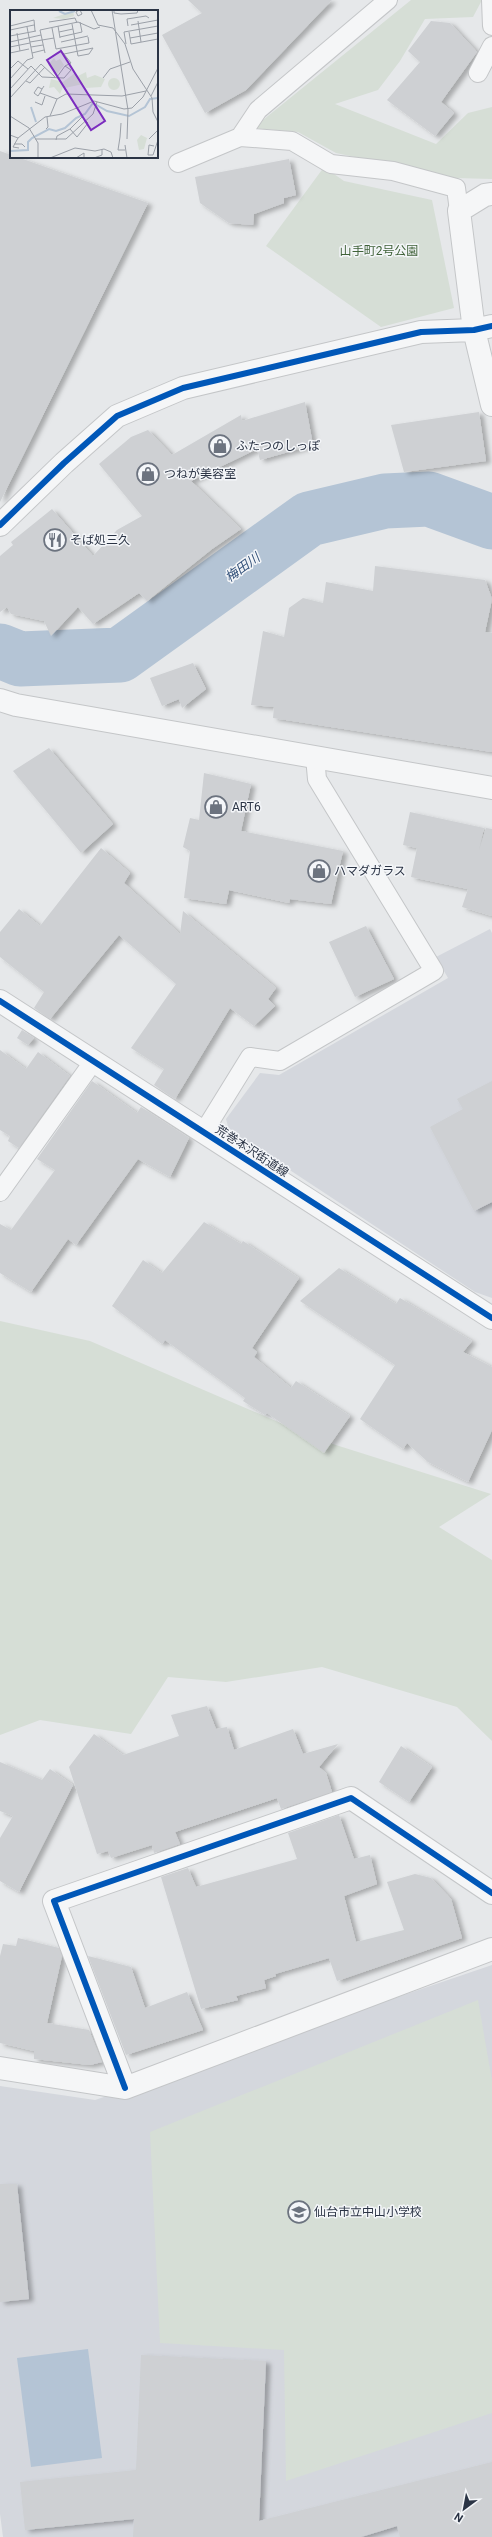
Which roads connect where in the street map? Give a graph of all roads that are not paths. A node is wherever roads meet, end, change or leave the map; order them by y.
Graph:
1 (388, 0) edge
2 (491, 0) edge
3 (492, 26) edge
4 (492, 46) edge
5 (478, 73) dead end
6 (240, 137) junction
7 (178, 163) dead end
8 (492, 194) edge
9 (459, 211) junction
10 (483, 328) edge
11 (492, 405) edge
12 (0, 525) edge
13 (0, 700) edge
14 (315, 758) junction
15 (492, 788) edge
16 (0, 1001) edge
17 (93, 1062) junction
18 (203, 1133) junction
19 (0, 1192) edge
20 (492, 1318) edge
21 (492, 1893) edge
22 (492, 1949) edge
23 (0, 2068) edge
24 (125, 2088) junction

1 - 6 lane
2 - 3 lane
4 - 5 lane
6 - 7 lane
6 - 9 lane
8 - 9 street
9 - 10 street
10 - 11 street
10 - 12 street
13 - 14 street
14 - 15 street
14 - 18 lane
16 - 17 street, 荒巻本沢街道線
17 - 18 street, 荒巻本沢街道線
17 - 19 lane
18 - 20 street, 荒巻本沢街道線
21 - 24 street
22 - 24 street
23 - 24 street

